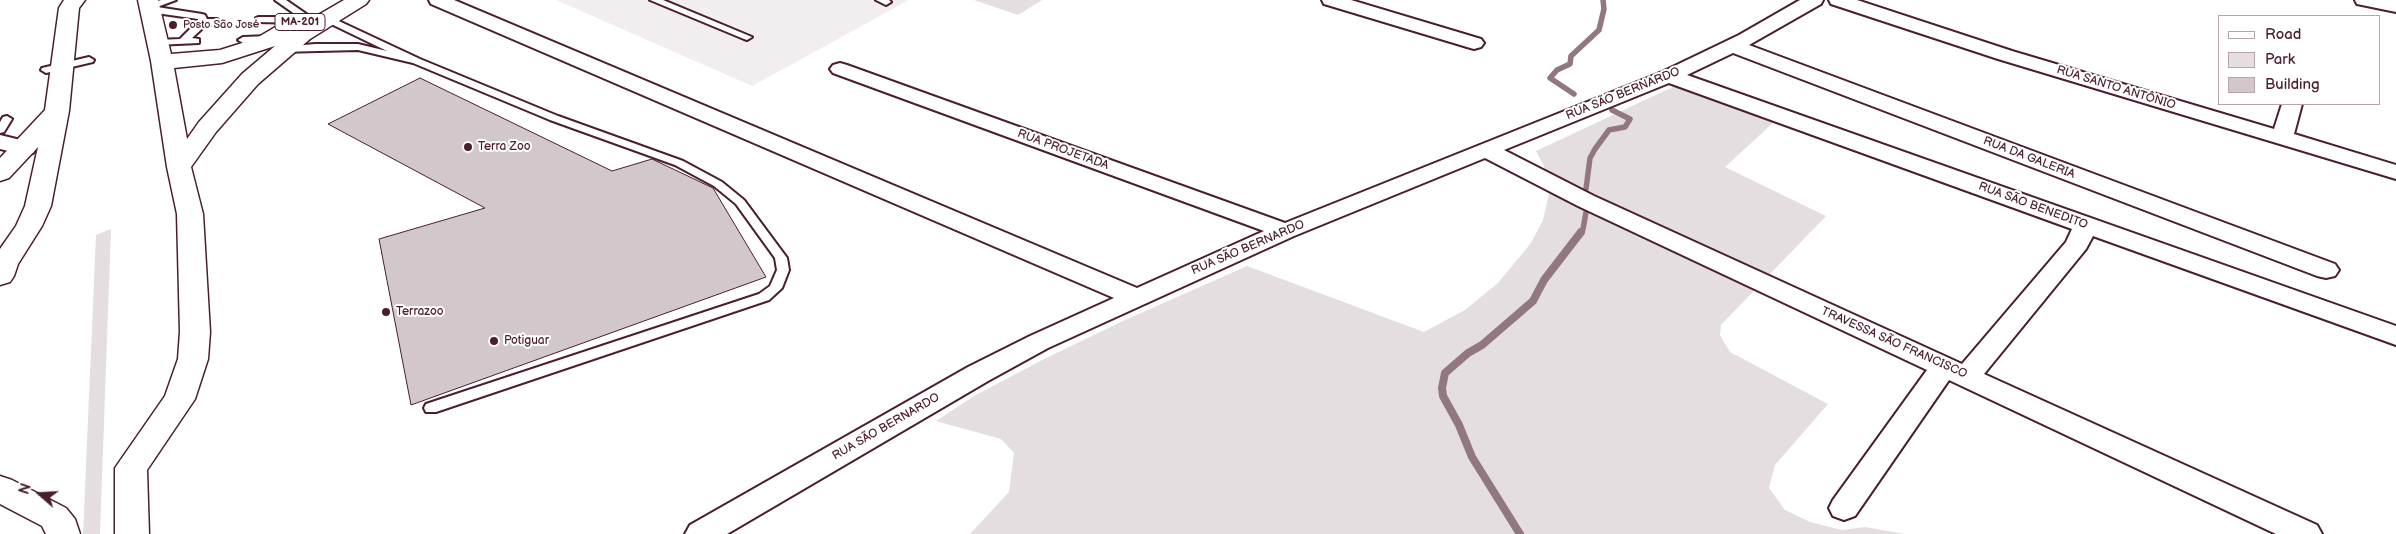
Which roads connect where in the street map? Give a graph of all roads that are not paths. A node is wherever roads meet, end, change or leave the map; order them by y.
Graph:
1 (74, 0) edge
2 (280, 0) edge
3 (338, 0) edge
4 (359, 0) edge
5 (438, 0) edge
6 (655, 0) edge
7 (1331, 0) edge
8 (1814, 0) edge
9 (1838, 0) edge
10 (2364, 0) edge
11 (154, 4) edge
12 (2396, 6) edge
13 (328, 19) junction
14 (259, 20) dead end
15 (203, 22) junction
16 (217, 22) dead end
17 (305, 24) junction
18 (747, 37) dead end
19 (196, 41) dead end
20 (265, 43) junction
21 (1474, 43) dead end
22 (1733, 46) junction
23 (167, 48) junction
24 (89, 60) dead end
25 (416, 61) junction
26 (54, 68) junction
27 (840, 68) dead end
28 (1670, 76) junction
29 (2292, 105) edge
30 (57, 110) junction
31 (7, 119) dead end
32 (0, 130) edge
33 (2282, 138) junction
34 (0, 142) edge
35 (25, 148) junction
36 (1484, 150) junction
37 (179, 167) junction
38 (2396, 172) edge
39 (0, 173) edge
40 (2086, 224) junction
41 (1285, 231) junction
42 (1, 268) edge
43 (2326, 270) dead end
44 (1135, 297) junction
45 (2396, 336) edge
46 (1956, 372) junction
47 (431, 408) dead end
48 (0, 489) edge
49 (1844, 508) dead end
50 (63, 532) edge
51 (132, 534) edge
52 (701, 534) edge
53 (2306, 534) edge

1 - 26 main road
2 - 17 lane
3 - 17 main road, MA-201
4 - 13 main road, MA-201
5 - 44 street
6 - 18 lane
7 - 21 street
8 - 22 street, RUA SÃO BERNARDO
9 - 33 street, RUA SANTO ANTÔNIO
10 - 12 street
11 - 15 lane
11 - 23 main road
13 - 17 main road, MA-201
13 - 25 lane
14 - 17 lane
15 - 16 lane
15 - 23 lane
17 - 20 main road
19 - 23 lane
20 - 23 main road
20 - 25 lane
20 - 37 main road
22 - 28 street, RUA SÃO BERNARDO
22 - 43 street, RUA DA GALERIA
23 - 37 main road
24 - 26 lane
25 - 47 lane
26 - 30 main road
27 - 41 street, RUA PROJETADA
28 - 36 street, RUA SÃO BERNARDO
28 - 40 street, RUA SÃO BENEDITO
29 - 33 street
30 - 35 main road
30 - 42 main road
31 - 32 lane
33 - 38 street, RUA SANTO ANTÔNIO
34 - 35 street
35 - 39 main road
36 - 41 street, RUA SÃO BERNARDO
36 - 46 street, TRAVESSA SÃO FRANCISCO
37 - 51 main road
40 - 45 street, RUA SÃO BENEDITO
40 - 46 street
41 - 44 street, RUA SÃO BERNARDO
44 - 52 street, RUA SÃO BERNARDO
46 - 49 street
46 - 53 street, TRAVESSA SÃO FRANCISCO
48 - 50 main road

